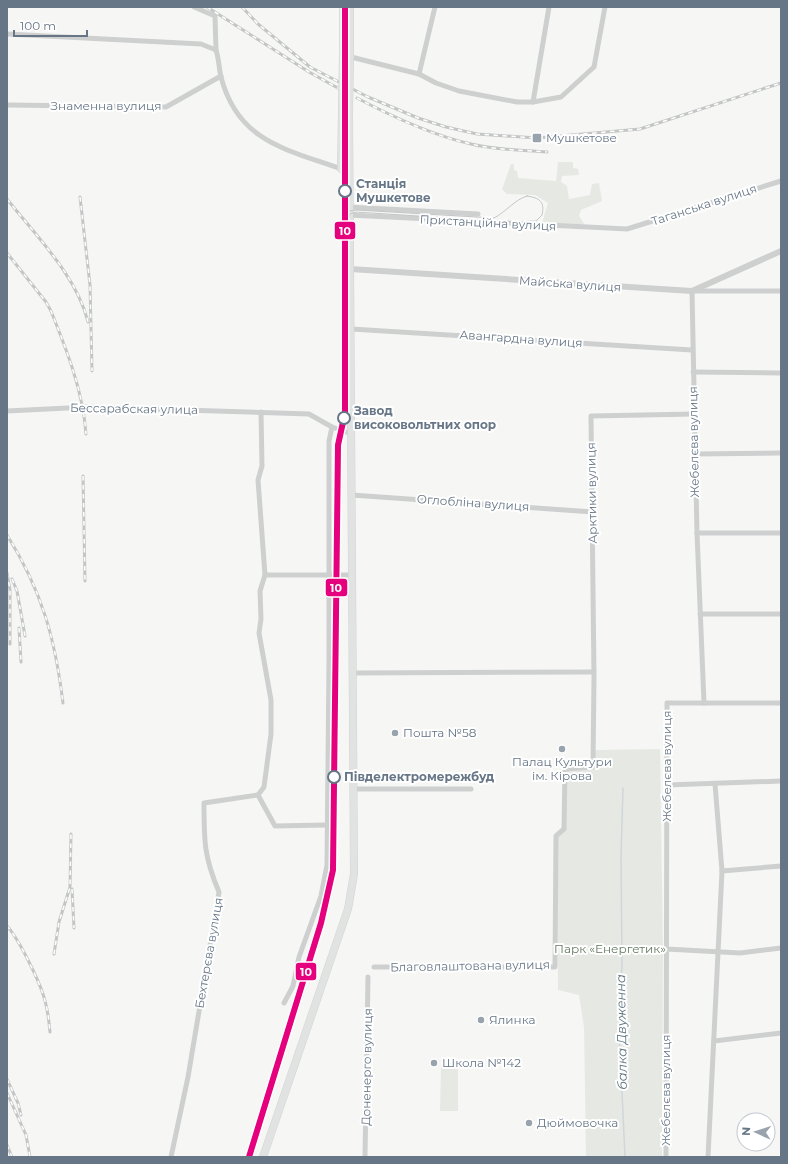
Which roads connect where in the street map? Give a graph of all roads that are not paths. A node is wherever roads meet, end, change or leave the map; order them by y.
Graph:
1 (194, 7) edge
2 (343, 7) edge
3 (350, 7) edge
4 (435, 7) edge
5 (549, 7) edge
6 (605, 7) edge
7 (7, 34) edge
8 (216, 50) junction
9 (346, 56) junction
10 (420, 74) junction
11 (221, 76) junction
12 (532, 102) junction
13 (7, 105) edge
14 (345, 112) junction
15 (341, 169) junction
16 (349, 173) junction
17 (781, 181) edge
18 (349, 207) junction
19 (478, 214) dead end
20 (350, 216) junction
21 (627, 229) joint
22 (781, 251) edge
23 (350, 269) junction
24 (692, 291) junction
25 (781, 291) edge
26 (351, 329) junction
27 (692, 350) junction
28 (693, 372) junction
29 (781, 373) edge
30 (7, 411) edge
31 (261, 412) junction
32 (694, 414) junction
33 (332, 427) junction
34 (352, 434) junction
35 (781, 453) edge
36 (695, 454) junction
37 (352, 495) junction
38 (593, 512) junction
39 (697, 533) junction
40 (781, 533) edge
41 (265, 575) junction
42 (329, 575) junction
43 (353, 575) junction
44 (700, 614) junction
45 (781, 614) edge
46 (594, 672) junction
47 (354, 673) junction
48 (781, 703) edge
49 (704, 704) junction
50 (593, 767) joint
51 (781, 781) edge
52 (716, 784) junction
53 (667, 785) junction
54 (354, 789) junction
55 (471, 789) dead end
56 (258, 795) junction
57 (326, 825) junction
58 (781, 866) edge
59 (722, 871) junction
60 (781, 948) edge
61 (666, 949) junction
62 (719, 952) junction
63 (374, 967) dead end
64 (368, 977) dead end
65 (284, 1003) dead end
66 (781, 1033) edge
67 (714, 1040) junction
68 (171, 1157) edge
69 (263, 1157) edge
70 (365, 1157) edge
71 (666, 1157) edge
72 (708, 1157) edge

1 - 8 street
2 - 9 main road
3 - 9 main road
4 - 10 street
5 - 12 street
6 - 12 street
7 - 8 street
8 - 11 street
9 - 10 street
9 - 14 main road, bridge
10 - 12 street
11 - 13 street, Знаменна вулиця
11 - 15 street
14 - 15 main road
14 - 16 main road
15 - 16 main road
16 - 18 main road
17 - 21 street, Таганська вулиця
18 - 19 street, Пристанційна вулиця
18 - 20 main road
20 - 21 street, Пристанційна вулиця
20 - 23 main road
22 - 24 street, Майська вулиця
23 - 24 street, Майська вулиця
23 - 26 main road
24 - 25 street
24 - 27 street, Жебелєва вулиця
26 - 27 street, Авангардна вулиця
26 - 34 main road
27 - 28 street, Жебелєва вулиця
28 - 29 street
28 - 32 street, Жебелєва вулиця
30 - 31 street, Бессарабская улица
31 - 33 street, Бессарабская улица
31 - 41 street
32 - 36 street, Жебелєва вулиця
32 - 38 street, Арктики вулиця
33 - 34 street, Бессарабская улица
33 - 42 street
34 - 37 main road
35 - 36 street
36 - 39 street, Жебелєва вулиця
37 - 38 street, Оглобліна вулиця
37 - 43 main road
38 - 46 street, Арктики вулиця
39 - 40 street
39 - 44 street, Жебелєва вулиця
41 - 42 street
41 - 56 street
42 - 43 street
42 - 57 street
43 - 47 main road
44 - 45 street
44 - 49 street, Жебелєва вулиця
46 - 47 street
46 - 50 street, Арктики вулиця
47 - 54 main road
48 - 49 street
49 - 53 street, Жебелєва вулиця
50 - 63 street, Благовлаштована вулиця
51 - 52 street
52 - 53 street
52 - 59 street
53 - 61 street, Жебелєва вулиця
54 - 55 street
54 - 69 main road
56 - 57 street
56 - 68 street, Бехтерєва вулиця
57 - 65 street
58 - 59 street
59 - 62 street
60 - 62 street
61 - 62 street
61 - 71 street, Жебелєва вулиця
62 - 67 street
64 - 70 street, Доненерго вулиця
66 - 67 street
67 - 72 street

